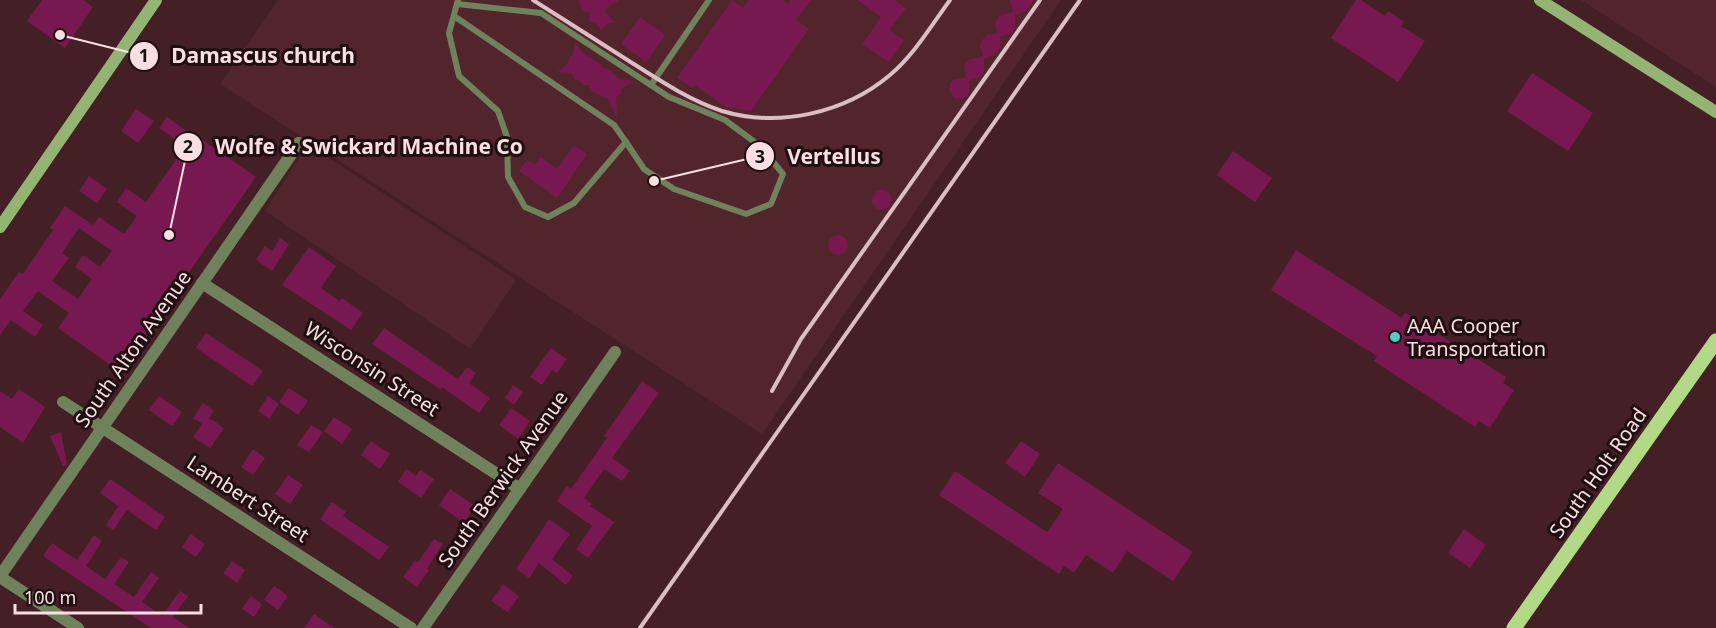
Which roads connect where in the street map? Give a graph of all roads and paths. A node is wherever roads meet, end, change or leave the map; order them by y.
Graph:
1 (709, 0) edge
2 (1540, 0) edge
3 (152, 2) edge
4 (458, 2) edge
5 (454, 16) junction
6 (651, 85) junction
7 (1716, 112) edge
8 (626, 142) junction
9 (299, 143) dead end
10 (0, 227) edge
11 (202, 283) junction
12 (1716, 341) edge
13 (615, 352) dead end
14 (63, 402) dead end
15 (102, 428) junction
16 (520, 489) junction
17 (0, 577) edge
18 (78, 628) edge
19 (411, 628) edge
20 (423, 628) edge
21 (1515, 628) edge

1 - 6 lane
2 - 7 main road
3 - 10 main road
4 - 5 lane
4 - 6 lane
5 - 8 lane
5 - 8 lane
6 - 8 lane
9 - 11 street, South Alton Avenue
11 - 15 street, South Alton Avenue
11 - 16 street, Wisconsin Street
12 - 21 main road, South Holt Road
13 - 16 street, South Berwick Avenue
14 - 15 street, Lambert Street
15 - 17 street, South Alton Avenue
15 - 19 street, Lambert Street
16 - 20 street, South Berwick Avenue
17 - 18 street

